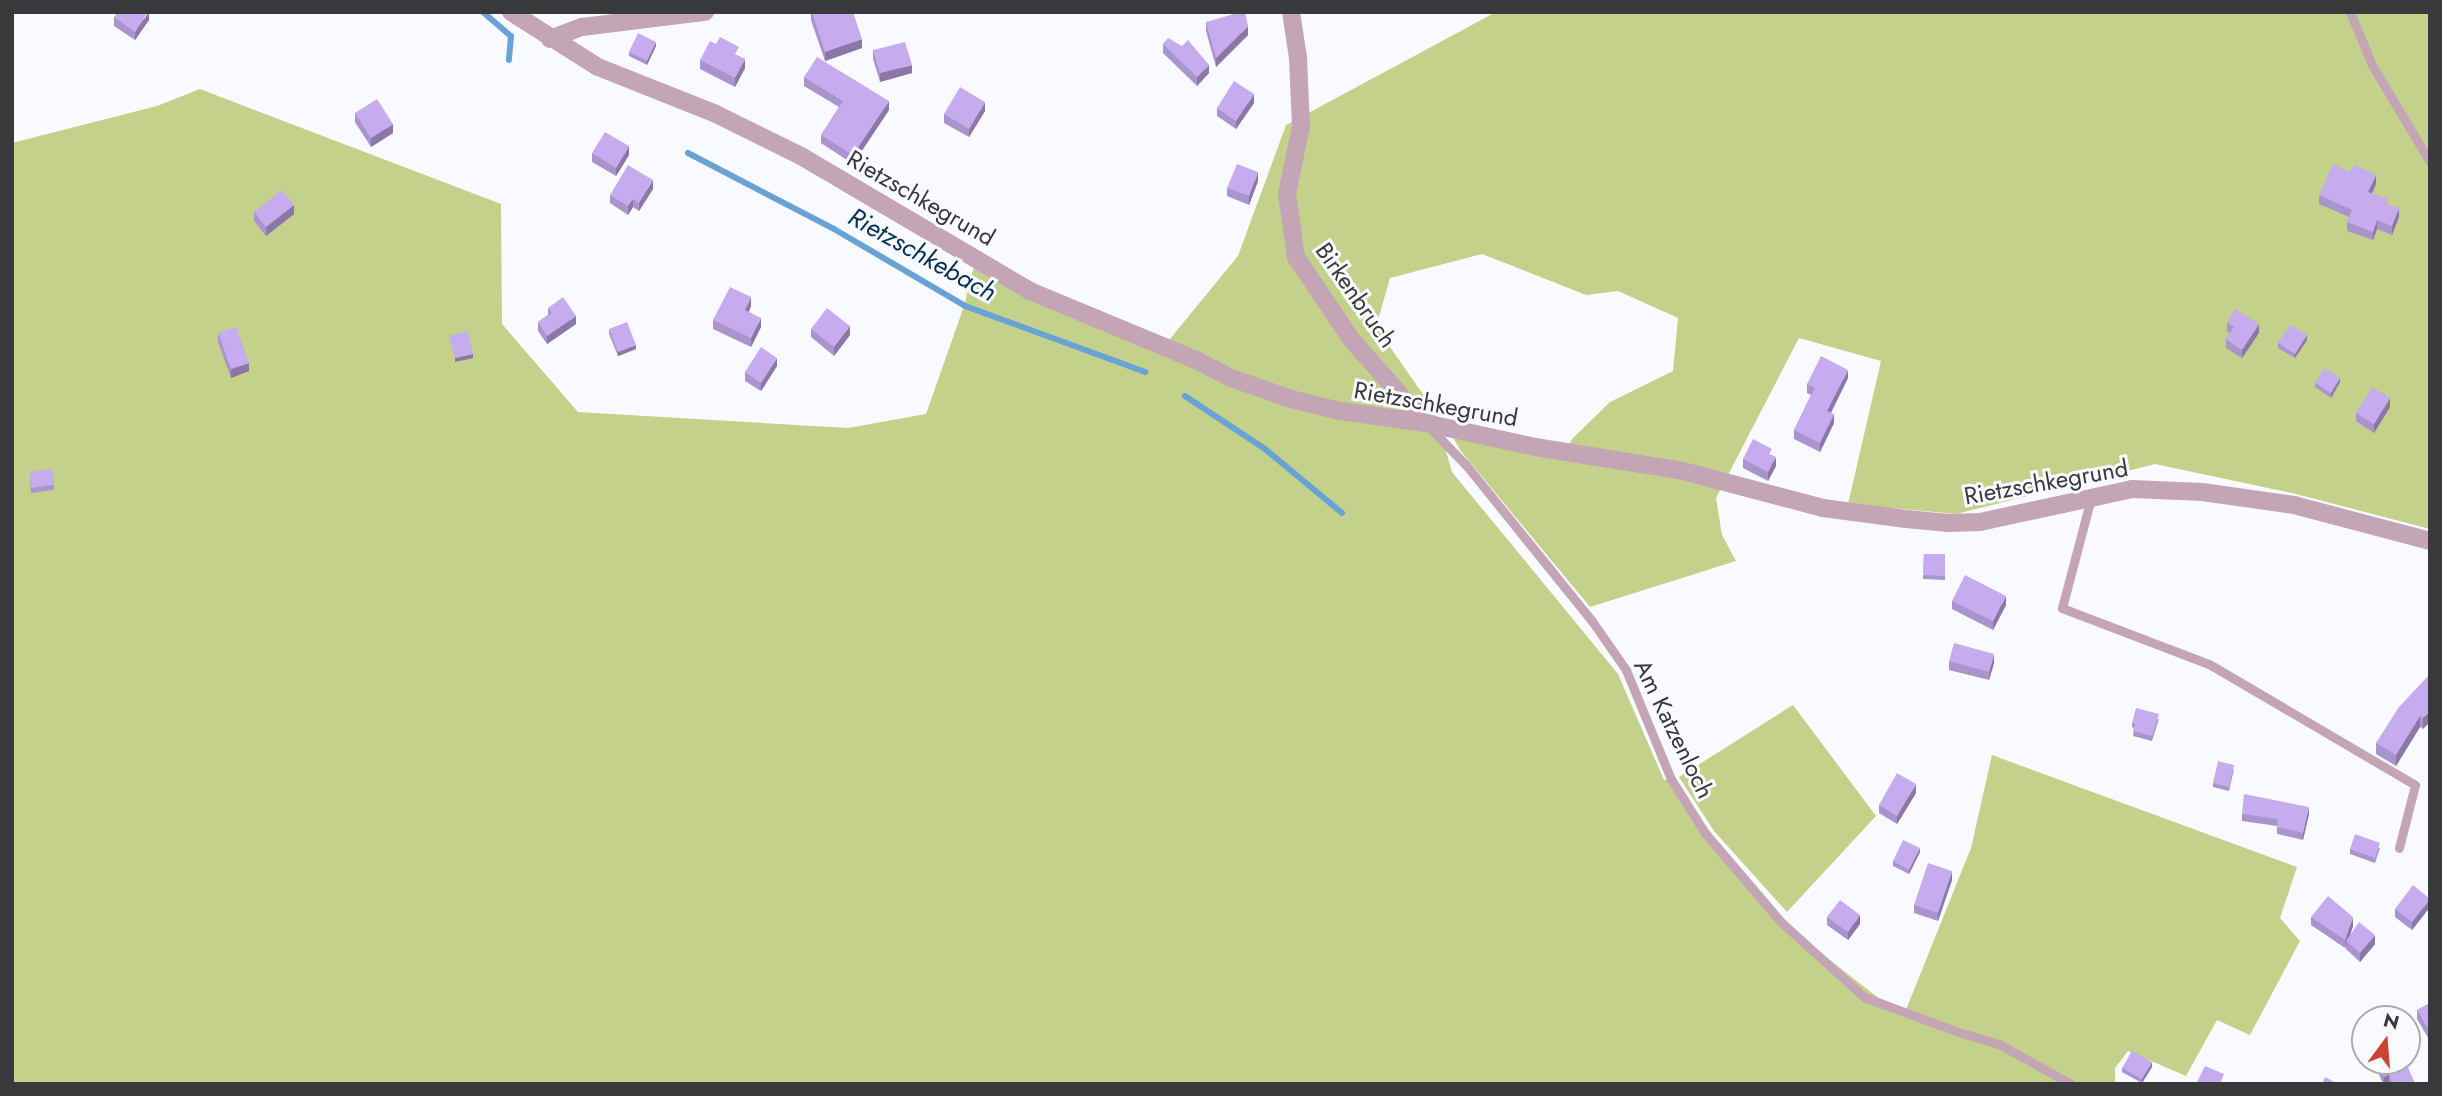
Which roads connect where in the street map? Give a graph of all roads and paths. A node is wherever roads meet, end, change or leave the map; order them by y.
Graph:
1 (511, 12) edge
2 (705, 12) edge
3 (1291, 12) edge
4 (2350, 12) edge
5 (550, 39) junction
6 (2430, 162) edge
7 (1425, 423) junction
8 (2091, 496) junction
9 (2430, 541) edge
10 (2399, 848) dead end
11 (2071, 1084) edge

1 - 5 street, Rietzschkegrund
2 - 5 street
3 - 7 street, Birkenbruch
4 - 6 lane
5 - 7 street, Rietzschkegrund
7 - 8 street, Rietzschkegrund
7 - 11 lane, Am Katzenloch
8 - 9 street, Rietzschkegrund
8 - 10 lane

